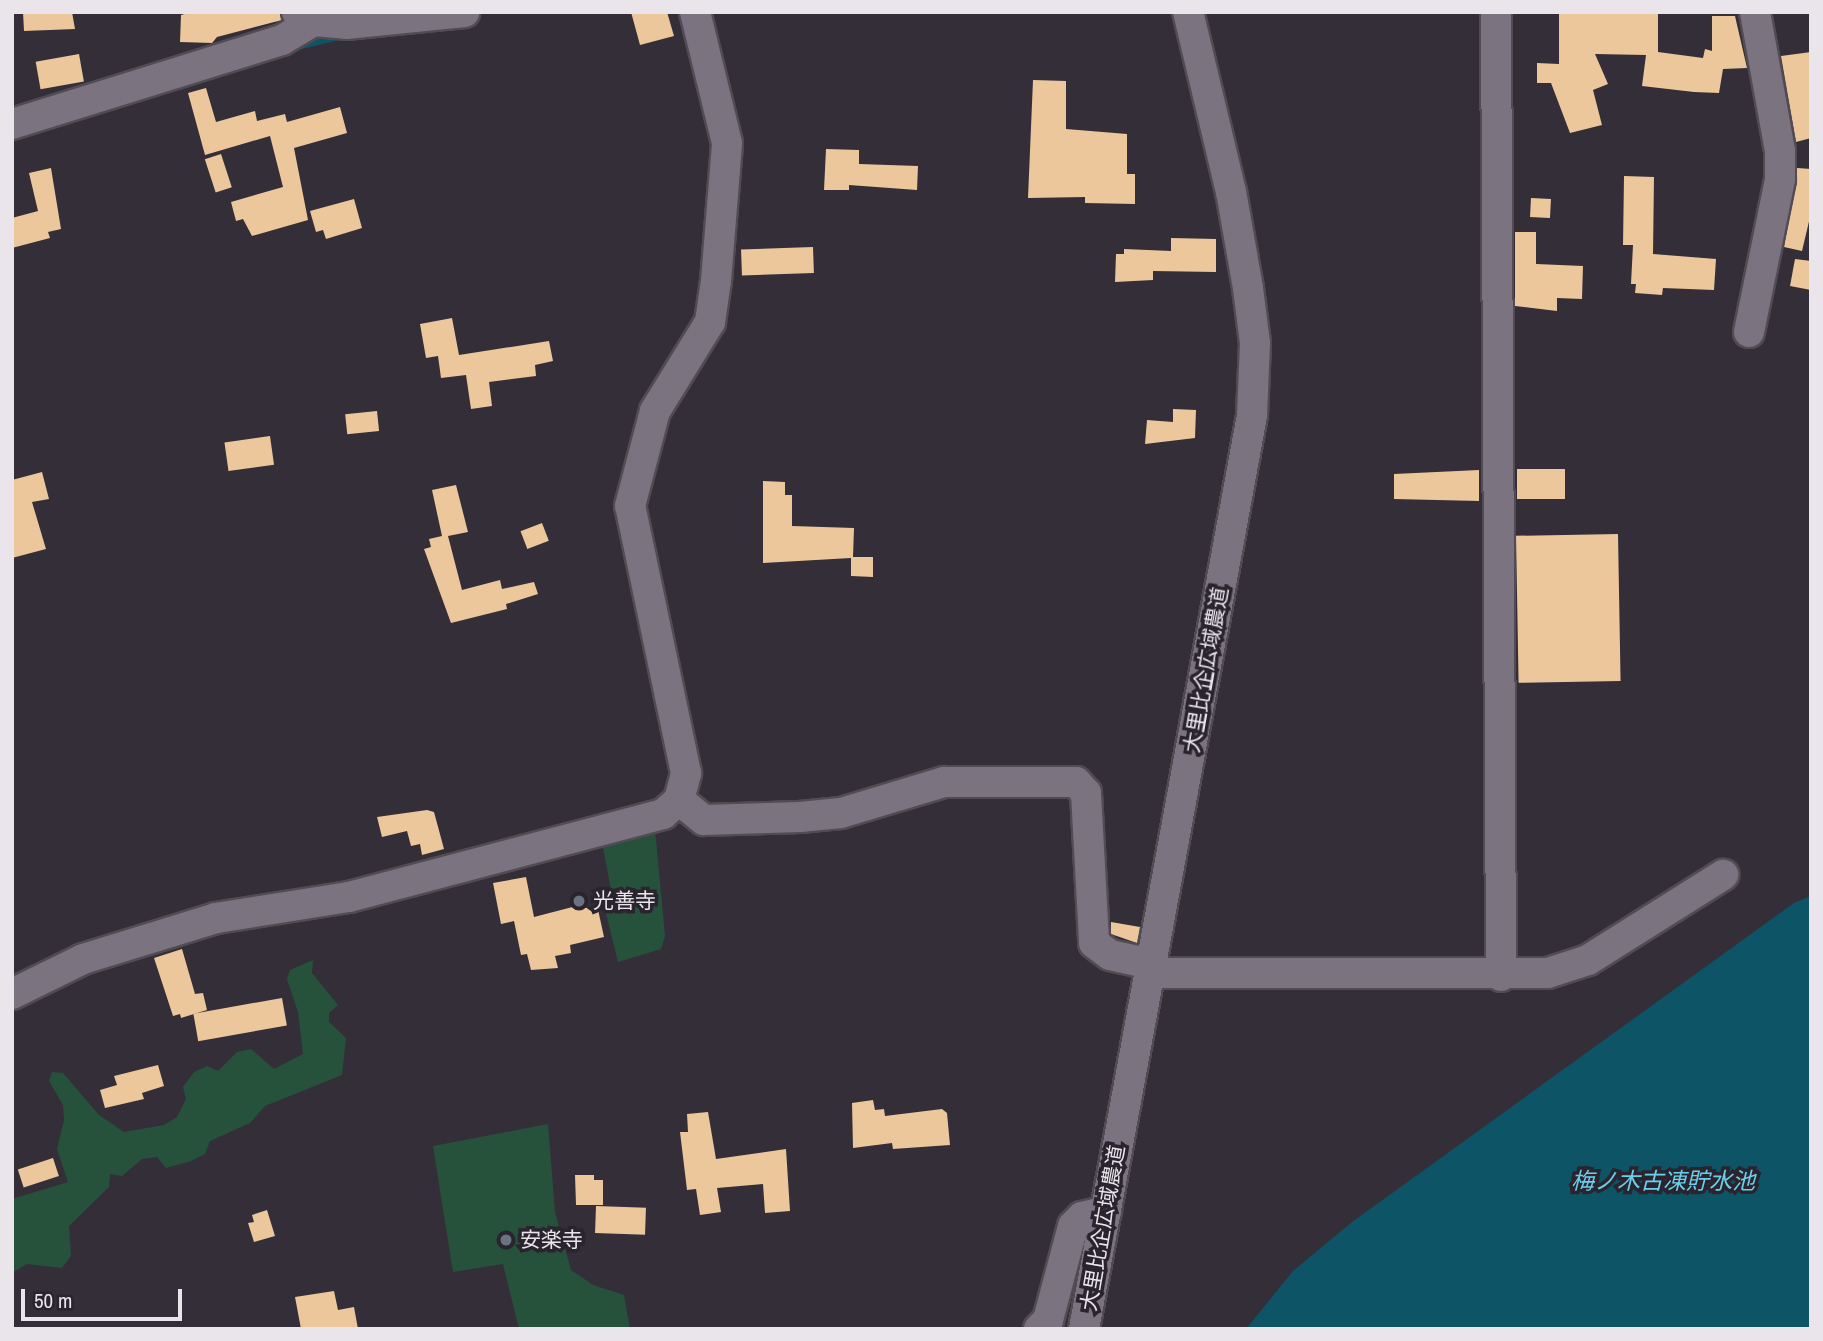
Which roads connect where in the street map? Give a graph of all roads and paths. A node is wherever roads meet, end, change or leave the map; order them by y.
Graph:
1 (464, 12) edge
2 (695, 12) edge
3 (1188, 12) edge
4 (1496, 12) edge
5 (1755, 12) edge
6 (305, 16) edge
7 (12, 124) edge
8 (1749, 332) dead end
9 (679, 800) junction
10 (1723, 875) dead end
11 (1150, 969) junction
12 (1501, 976) junction
13 (12, 994) edge
14 (1106, 1211) junction
15 (1039, 1329) edge
16 (1084, 1329) edge

1 - 6 street
2 - 9 street
3 - 11 street, 大里比企広域農道
4 - 12 street
5 - 8 street
6 - 7 street
9 - 11 street
9 - 13 street
10 - 12 street
11 - 12 street
11 - 14 street, 大里比企広域農道
14 - 15 street
14 - 16 street, 大里比企広域農道

